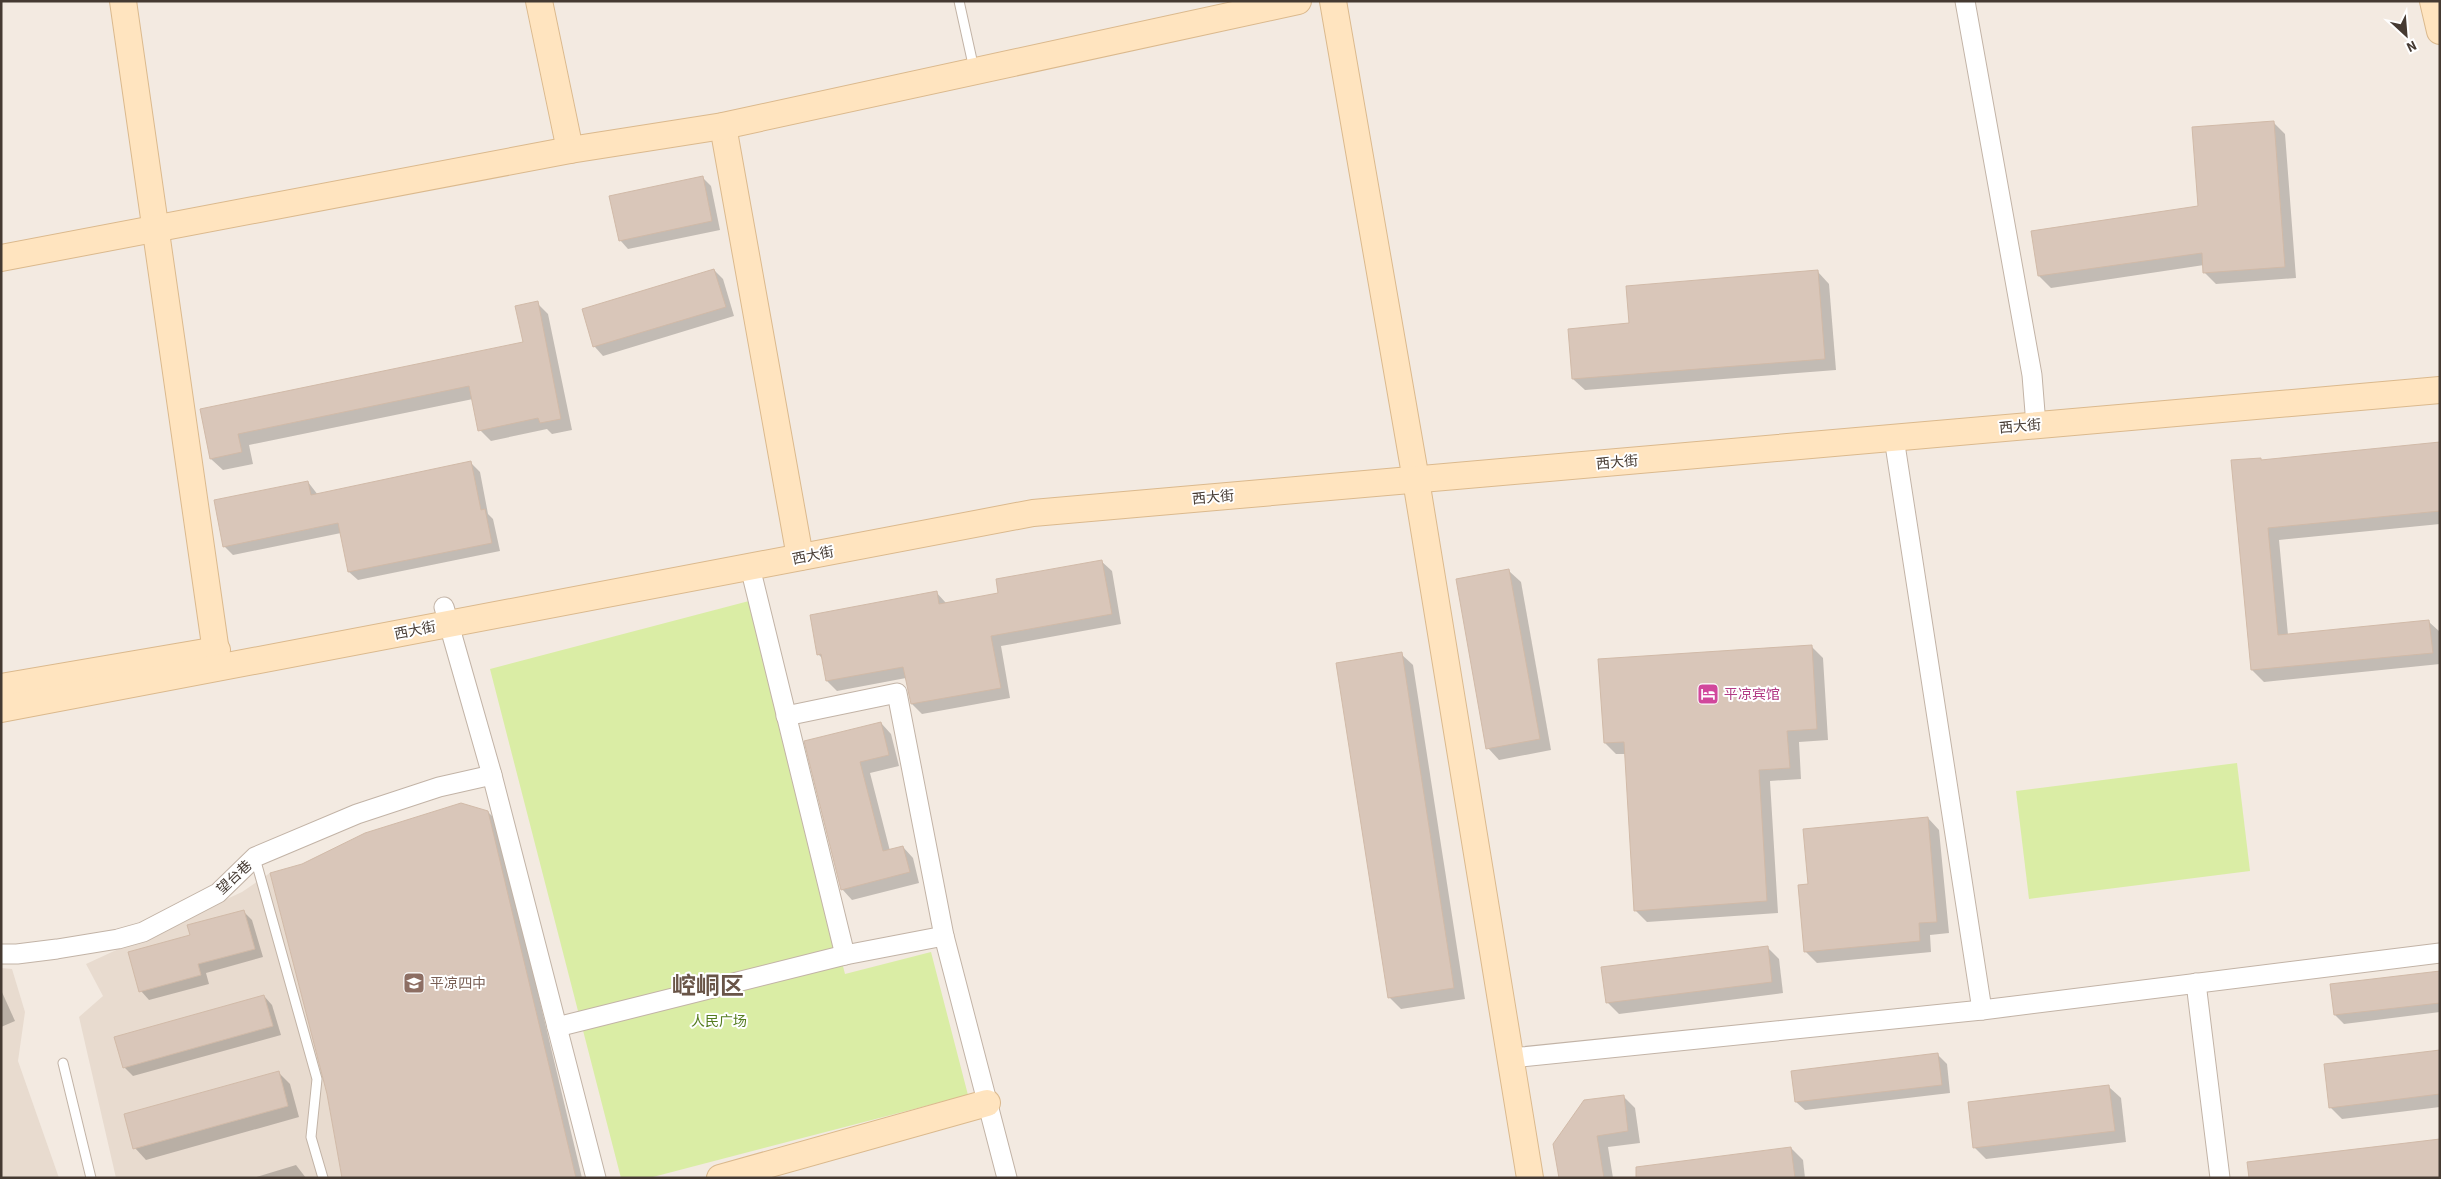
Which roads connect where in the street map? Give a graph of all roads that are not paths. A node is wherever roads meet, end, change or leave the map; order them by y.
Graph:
1 (124, 1) edge
2 (539, 1) edge
3 (959, 1) edge
4 (1298, 1) edge
5 (1333, 1) edge
6 (1965, 1) edge
7 (2434, 1) edge
8 (2440, 31) edge
9 (975, 72) junction
10 (724, 126) junction
11 (570, 150) junction
12 (155, 230) junction
13 (1, 258) edge
14 (2440, 372) edge
15 (2440, 390) edge
16 (2036, 416) junction
17 (1894, 438) junction
18 (1414, 471) junction
19 (798, 549) junction
20 (750, 567) junction
21 (446, 615) junction
22 (216, 659) junction
23 (1, 687) edge
24 (1, 709) edge
25 (786, 716) junction
26 (492, 775) junction
27 (255, 857) junction
28 (944, 936) junction
29 (2440, 953) edge
30 (1, 954) edge
31 (845, 956) junction
32 (2196, 984) junction
33 (1982, 1010) junction
34 (557, 1027) junction
35 (1511, 1058) junction
36 (63, 1062) dead end
37 (988, 1104) junction
38 (91, 1178) edge
39 (323, 1178) edge
40 (596, 1178) edge
41 (720, 1178) edge
42 (1007, 1178) edge
43 (1530, 1178) edge
44 (2220, 1178) edge

1 - 12 main road
2 - 11 main road
3 - 9 lane
4 - 9 main road
5 - 18 main road
6 - 16 street
7 - 8 main road
9 - 10 main road
10 - 11 main road
10 - 19 main road
11 - 12 main road
12 - 13 main road
12 - 22 main road
14 - 16 main road, 西大街
15 - 16 main road, 西大街
16 - 17 main road, 西大街
16 - 18 main road, 西大街
17 - 18 main road, 西大街
17 - 33 street
18 - 19 main road, 西大街
18 - 35 main road
19 - 20 main road, 西大街
19 - 21 main road, 西大街
20 - 21 main road, 西大街
20 - 25 street
21 - 22 main road, 西大街
21 - 26 street
22 - 23 main road, 西大街
22 - 24 main road, 西大街
25 - 28 street
25 - 31 street
26 - 27 street, 望台巷
26 - 34 street
27 - 30 street, 望台巷
27 - 39 lane
28 - 31 street
28 - 37 street
29 - 32 street
31 - 34 street
32 - 33 street
32 - 44 street
33 - 35 street
34 - 40 street
35 - 43 main road
36 - 38 lane
37 - 41 main road
37 - 42 street

